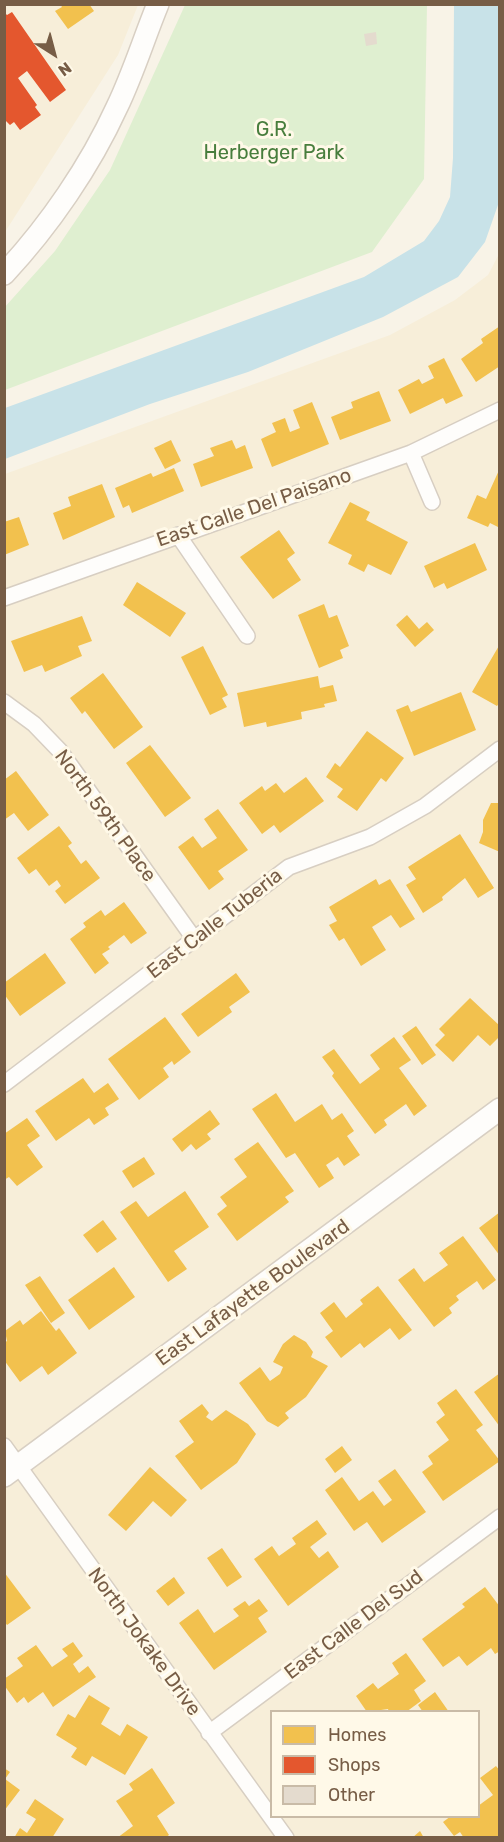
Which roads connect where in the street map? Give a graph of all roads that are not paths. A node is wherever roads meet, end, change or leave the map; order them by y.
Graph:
1 (158, 4) edge
2 (4, 273) edge
3 (500, 410) edge
4 (411, 453) junction
5 (432, 502) dead end
6 (178, 535) junction
7 (4, 598) edge
8 (247, 636) dead end
9 (4, 702) edge
10 (500, 749) edge
11 (195, 940) junction
12 (4, 1084) edge
13 (500, 1109) edge
14 (4, 1446) edge
15 (11, 1471) edge
16 (500, 1517) edge
17 (209, 1733) junction
18 (270, 1816) edge
19 (271, 1818) edge
20 (286, 1838) edge

1 - 2 street
3 - 4 street, East Calle Del Paisano
4 - 5 street
4 - 6 street, East Calle Del Paisano
6 - 7 street, East Calle Del Paisano
6 - 8 street
9 - 11 street, North 59th Place
10 - 11 street, East Calle Tuberia
11 - 12 street, East Calle Tuberia
13 - 15 street, East Lafayette Boulevard
14 - 15 street, North Jokake Drive
15 - 17 street, North Jokake Drive
16 - 17 street, East Calle Del Sud
17 - 18 street, North Jokake Drive
19 - 20 street, North Jokake Drive

